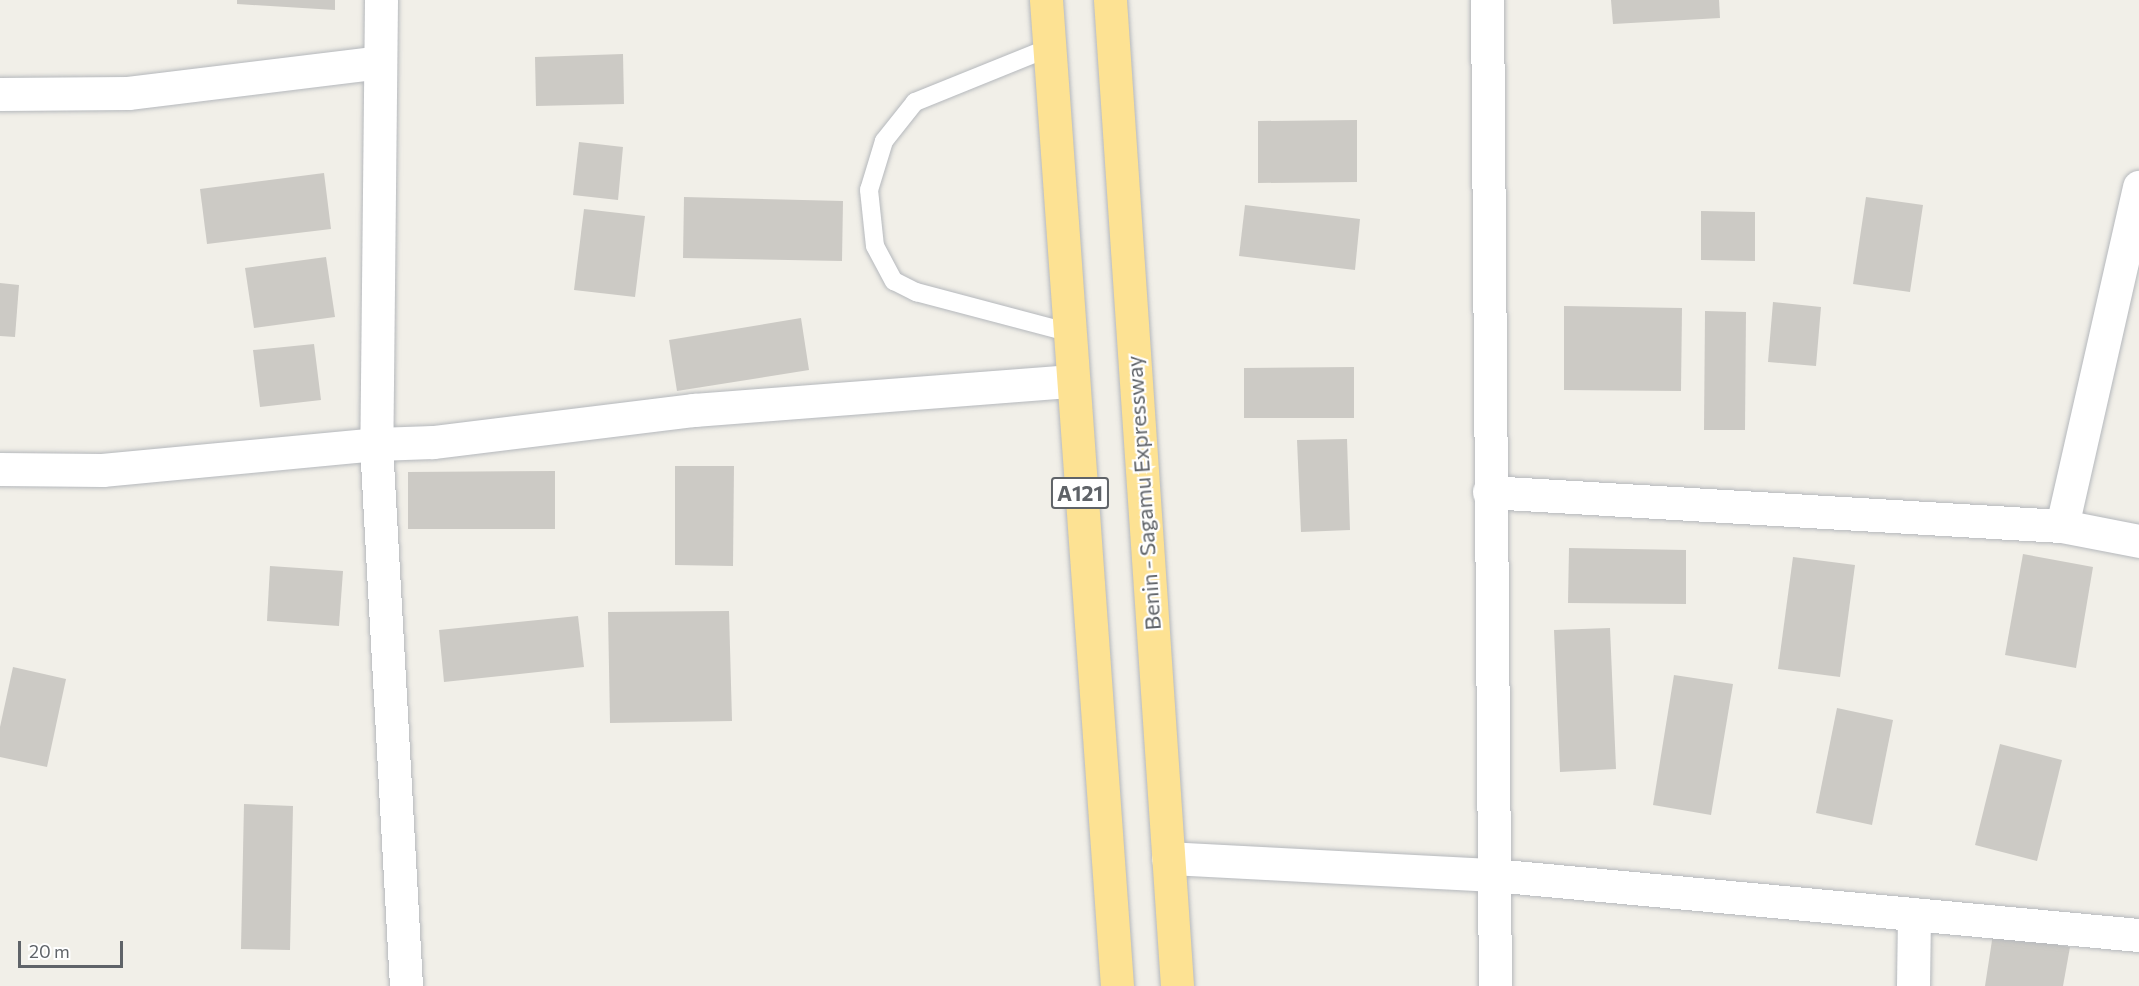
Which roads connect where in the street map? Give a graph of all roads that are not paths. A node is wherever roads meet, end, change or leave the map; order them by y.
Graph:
1 (381, 0) edge
2 (1046, 0) edge
3 (1110, 0) edge
4 (1487, 0) edge
5 (1051, 48) junction
6 (380, 62) junction
7 (0, 94) edge
8 (2139, 187) edge
9 (1068, 332) junction
10 (1072, 381) junction
11 (376, 444) junction
12 (0, 470) edge
13 (1489, 492) junction
14 (2062, 526) junction
15 (2139, 542) edge
16 (1168, 858) junction
17 (1493, 875) junction
18 (1914, 914) junction
19 (2139, 935) edge
20 (406, 986) edge
21 (1117, 986) edge
22 (1177, 986) edge
23 (1495, 986) edge
24 (1913, 986) edge

1 - 6 street
2 - 5 highway, A121
3 - 16 highway, Benin - Sagamu Expressway / A121
4 - 13 street
5 - 9 highway, A121
5 - 9 lane
6 - 7 street
6 - 11 street
8 - 14 street
9 - 10 highway, A121
10 - 11 street
10 - 21 highway, A121
11 - 12 street
11 - 20 street
13 - 14 street
13 - 17 street
14 - 15 street
16 - 17 street
16 - 22 highway, Benin - Sagamu Expressway / A121
17 - 18 street
17 - 23 street
18 - 19 street
18 - 24 street

